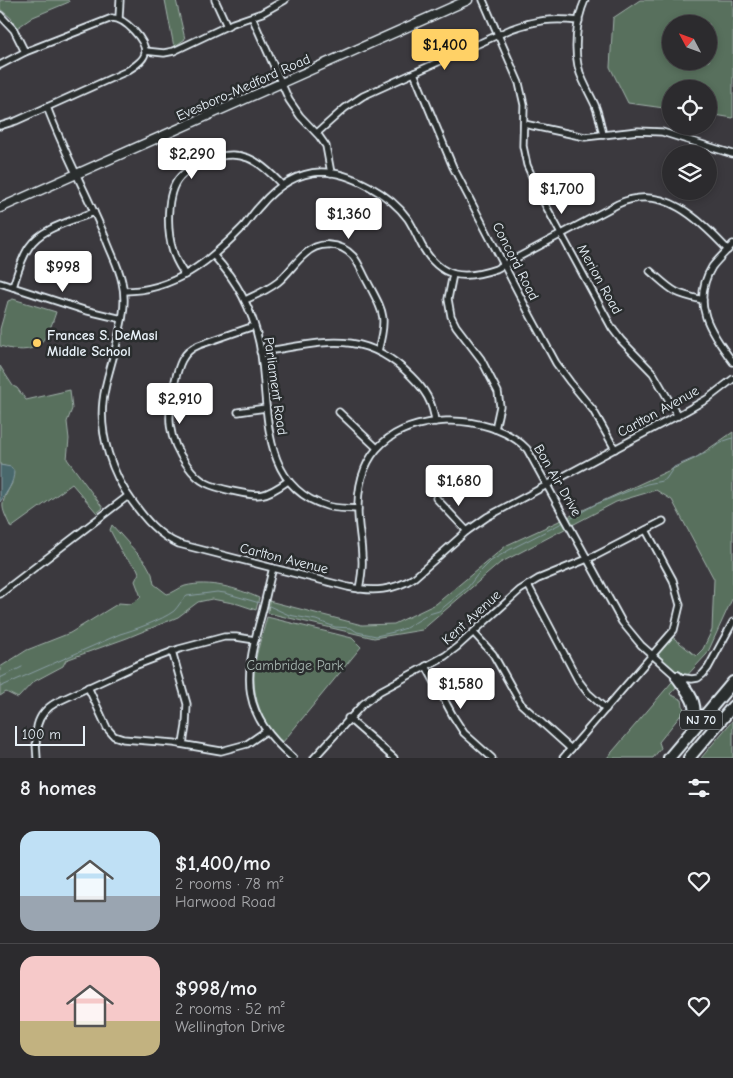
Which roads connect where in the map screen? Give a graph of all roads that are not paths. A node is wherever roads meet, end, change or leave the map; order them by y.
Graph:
1 (120, 0) edge
2 (215, 0) edge
3 (284, 0) edge
4 (468, 0) edge
5 (483, 0) edge
6 (585, 0) edge
7 (0, 14) edge
8 (252, 17) junction
9 (118, 18) junction
10 (579, 21) junction
11 (227, 26) junction
12 (498, 35) junction
13 (145, 51) junction
14 (25, 52) junction
15 (0, 65) edge
16 (414, 73) junction
17 (282, 83) junction
18 (48, 107) junction
19 (524, 124) junction
20 (0, 126) edge
21 (317, 133) junction
22 (603, 135) junction
23 (733, 154) edge
24 (77, 173) junction
25 (331, 173) junction
26 (282, 185) junction
27 (0, 208) edge
28 (94, 212) junction
29 (562, 235) junction
30 (733, 244) edge
31 (728, 250) junction
32 (214, 256) junction
33 (505, 265) junction
34 (650, 270) dead end
35 (453, 274) junction
36 (185, 275) junction
37 (0, 283) edge
38 (13, 287) junction
39 (124, 291) junction
40 (244, 300) junction
41 (703, 300) junction
42 (122, 319) junction
43 (254, 326) junction
44 (260, 352) junction
45 (378, 352) junction
46 (733, 362) edge
47 (733, 379) edge
48 (266, 408) junction
49 (238, 412) dead end
50 (339, 412) dead end
51 (678, 416) junction
52 (435, 422) junction
53 (495, 429) junction
54 (377, 448) junction
55 (615, 449) junction
56 (288, 481) junction
57 (547, 484) junction
58 (128, 496) junction
59 (436, 498) dead end
60 (358, 509) junction
61 (663, 521) dead end
62 (646, 530) junction
63 (467, 531) junction
64 (587, 559) junction
65 (273, 568) junction
66 (528, 585) junction
67 (359, 589) junction
68 (0, 594) edge
69 (733, 622) edge
70 (474, 633) junction
71 (255, 640) junction
72 (172, 652) junction
73 (652, 655) junction
74 (426, 666) junction
75 (677, 676) junction
76 (733, 682) edge
77 (88, 688) junction
78 (733, 706) edge
79 (606, 709) junction
80 (348, 718) junction
81 (694, 728) junction
82 (266, 731) junction
83 (183, 744) junction
84 (572, 749) junction
85 (36, 757) edge
86 (293, 758) edge
87 (314, 758) edge
88 (394, 758) edge
89 (492, 758) edge
90 (563, 758) edge
91 (668, 758) edge
92 (689, 758) edge

1 - 9 street
2 - 11 street
3 - 8 street
4 - 17 street, Evesboro-Medford Road
5 - 12 street, Merion Road
6 - 10 street
7 - 14 street
8 - 11 street
8 - 17 street
9 - 13 street
9 - 14 street
10 - 12 street
10 - 22 street
11 - 13 street
12 - 16 street
12 - 19 street, Merion Road
13 - 18 street
14 - 15 street
16 - 21 street
16 - 33 street, Concord Road
17 - 21 street
17 - 24 street, Evesboro-Medford Road
18 - 20 street
18 - 24 street, Carlton Avenue
19 - 22 street
19 - 29 street, Merion Road
21 - 25 street
22 - 23 street
24 - 27 street, Evesboro-Medford Road
24 - 28 street, Carlton Avenue
25 - 26 street
25 - 35 street
26 - 32 street
26 - 36 street
28 - 38 street
28 - 39 street, Carlton Avenue
29 - 31 street
29 - 33 street
29 - 51 street, Merion Road
30 - 31 street
31 - 41 street
32 - 36 street
32 - 40 street, Parliament Road
33 - 35 street
33 - 55 street, Concord Road
34 - 41 street
35 - 53 street
36 - 39 street
37 - 38 street
38 - 42 street
39 - 42 street, Carlton Avenue
40 - 43 street, Parliament Road
40 - 45 street
41 - 46 street
42 - 58 street, Carlton Avenue
43 - 44 street, Parliament Road
43 - 56 street
44 - 45 street
44 - 48 street, Parliament Road
45 - 52 street
47 - 51 street, Carlton Avenue
48 - 49 street
48 - 56 street, Parliament Road
50 - 54 street
51 - 55 street, Carlton Avenue
52 - 53 street, Bon Air Drive
52 - 54 street, Bon Air Drive
53 - 57 street, Bon Air Drive
54 - 60 street, Bon Air Drive
55 - 57 street, Carlton Avenue
56 - 60 street, Parliament Road
57 - 63 street, Carlton Avenue
57 - 64 street, Bon Air Drive
58 - 65 street, Carlton Avenue
58 - 68 street
59 - 63 street
60 - 67 street, Bon Air Drive
61 - 62 street, Kent Avenue
62 - 64 street, Kent Avenue
62 - 73 street
63 - 67 street, Carlton Avenue
64 - 66 street, Kent Avenue
64 - 73 street, Bon Air Drive
65 - 67 street, Carlton Avenue
65 - 71 street
66 - 70 street, Kent Avenue
66 - 79 street
69 - 75 street
70 - 74 street, Kent Avenue
70 - 84 street
71 - 72 street
71 - 82 street
72 - 77 street
72 - 83 street
73 - 75 street, Bon Air Drive
73 - 79 street
74 - 80 street, Kent Avenue
74 - 89 street
75 - 81 highway
76 - 81 highway, NJ 70
77 - 83 street
77 - 85 street
78 - 92 highway, NJ 70
79 - 84 street
80 - 87 street, Kent Avenue
80 - 88 street
81 - 91 highway, NJ 70
82 - 83 street
82 - 86 street
84 - 90 street

